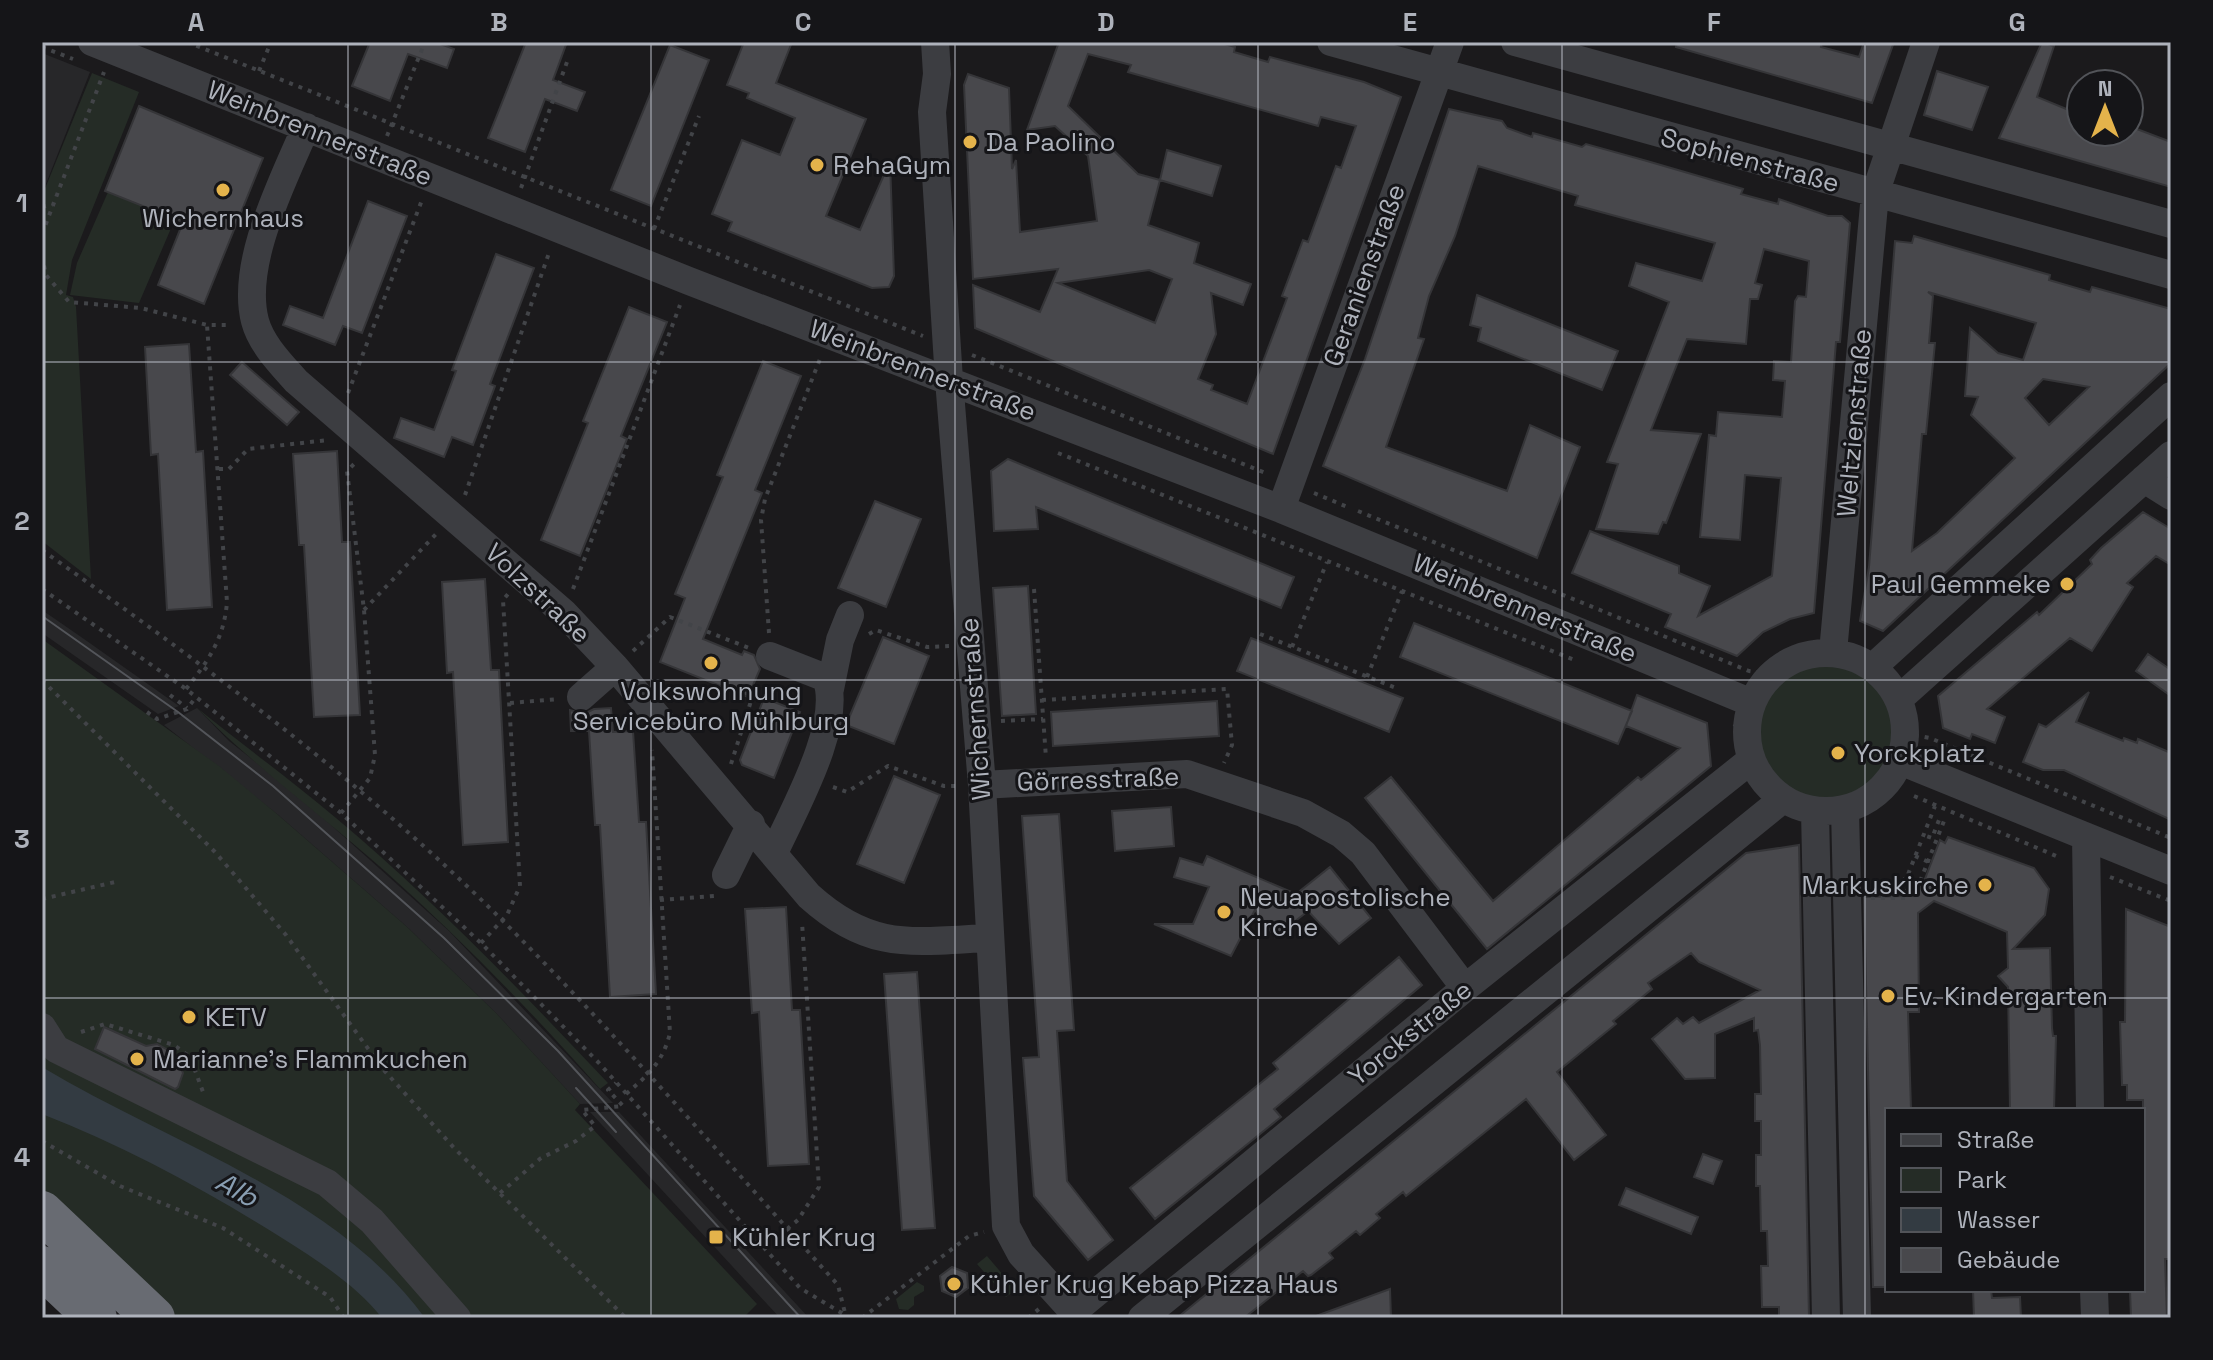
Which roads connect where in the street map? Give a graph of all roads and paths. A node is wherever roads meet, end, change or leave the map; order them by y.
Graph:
1 (187, 42) edge
2 (271, 42) edge
3 (425, 42) edge
4 (935, 42) edge
5 (953, 42) edge
6 (1331, 42) edge
7 (1450, 42) edge
8 (1515, 42) edge
9 (1926, 42) edge
10 (102, 46) edge
11 (567, 62) dead end
12 (259, 71) junction
13 (937, 74) junction
14 (1436, 74) junction
15 (699, 116) dead end
16 (392, 123) junction
17 (306, 127) junction
18 (1889, 146) junction
19 (525, 176) junction
20 (1875, 194) junction
21 (422, 199) dead end
22 (54, 204) junction
23 (42, 207) edge
24 (2171, 224) edge
25 (654, 230) junction
26 (42, 234) edge
27 (550, 250) dead end
28 (42, 256) edge
29 (44, 275) edge
30 (2171, 275) edge
31 (680, 303) dead end
32 (947, 345) junction
33 (820, 359) dead end
34 (949, 380) junction
35 (2171, 396) edge
36 (353, 431) junction
37 (2171, 455) edge
38 (219, 469) junction
39 (2144, 479) junction
40 (2079, 481) junction
41 (1286, 496) junction
42 (2171, 496) edge
43 (2108, 512) junction
44 (453, 516) junction
45 (42, 550) edge
46 (1327, 562) dead end
47 (523, 577) junction
48 (42, 589) edge
49 (1034, 589) dead end
50 (1402, 591) dead end
51 (364, 610) junction
52 (564, 613) junction
53 (845, 628) joint
54 (1260, 634) dead end
55 (970, 644) junction
56 (1292, 647) junction
57 (1833, 652) junction
58 (777, 659) junction
59 (204, 665) junction
60 (615, 667) junction
61 (1873, 667) junction
62 (1772, 674) junction
63 (1367, 677) junction
64 (42, 680) edge
65 (1396, 688) dead end
66 (186, 689) junction
67 (830, 689) junction
68 (170, 695) dead end
69 (196, 697) junction
70 (581, 697) joint
71 (1900, 698) junction
72 (1042, 700) junction
73 (510, 703) junction
74 (1752, 703) junction
75 (187, 709) junction
76 (147, 712) dead end
77 (1043, 719) junction
78 (990, 722) dead end
79 (668, 728) junction
80 (1905, 733) junction
81 (1751, 760) junction
82 (1893, 772) junction
83 (808, 777) junction
84 (1047, 780) junction
85 (1217, 782) junction
86 (982, 785) junction
87 (359, 791) junction
88 (722, 791) junction
89 (1783, 799) junction
90 (1935, 806) junction
91 (1845, 809) junction
92 (1815, 811) junction
93 (341, 813) junction
94 (751, 824) junction
95 (1923, 835) junction
96 (2086, 837) junction
97 (2171, 838) edge
98 (774, 853) junction
99 (1915, 856) junction
100 (1930, 862) junction
101 (2085, 868) junction
102 (2171, 871) edge
103 (726, 875) joint
104 (115, 882) dead end
105 (1856, 891) junction
106 (809, 896) junction
107 (42, 899) edge
108 (660, 900) junction
109 (2171, 901) edge
110 (502, 921) junction
111 (988, 938) junction
112 (481, 943) junction
113 (1465, 988) junction
114 (55, 1031) edge
115 (648, 1076) junction
116 (616, 1083) junction
117 (626, 1094) junction
118 (206, 1098) dead end
119 (2090, 1108) edge
120 (1852, 1121) junction
121 (1821, 1122) junction
122 (42, 1141) edge
123 (500, 1193) junction
124 (42, 1212) edge
125 (1006, 1226) junction
126 (787, 1229) junction
127 (42, 1267) edge
128 (2094, 1292) edge
129 (845, 1313) junction
130 (1034, 1313) dead end
131 (1076, 1315) edge
132 (96, 1318) edge
133 (154, 1318) edge
134 (344, 1318) edge
135 (457, 1318) edge
136 (626, 1318) edge
137 (839, 1318) edge
138 (850, 1318) edge
139 (862, 1318) edge
140 (1028, 1318) edge
141 (1142, 1318) edge
142 (1826, 1318) edge
143 (1857, 1318) edge
144 (2095, 1318) edge

1 - 12 path
2 - 12 path
3 - 16 path
4 - 13 street, Wichernstraße
5 - 13 street, Wichernstraße
6 - 14 street, Sophienstraße
7 - 14 street, Geranienstraße
8 - 18 street, Sophienstraße
9 - 18 street, Weltzienstraße
10 - 17 street, Weinbrennerstraße
10 - 22 path
11 - 19 path
12 - 16 path
13 - 32 street, Wichernstraße
14 - 20 street, Sophienstraße
14 - 41 street, Geranienstraße
15 - 25 path
16 - 19 path
17 - 34 street, Weinbrennerstraße
17 - 36 street, Volzstraße
18 - 20 street, Weltzienstraße
18 - 24 street, Sophienstraße
19 - 25 path
20 - 30 street, Sophienstraße
20 - 57 street, Weltzienstraße
21 - 36 path
22 - 23 path
22 - 26 path
25 - 32 path
27 - 44 path
28 - 29 path
29 - 38 path
31 - 52 path
32 - 34 street, Wichernstraße
32 - 41 path
33 - 58 path
34 - 41 street, Weinbrennerstraße
34 - 55 street, Wichernstraße
35 - 40 street
36 - 38 path
36 - 44 street, Volzstraße
36 - 51 path
37 - 39 street
38 - 59 path
39 - 42 street
39 - 43 street
40 - 43 street
40 - 61 street
41 - 62 path
41 - 74 street, Weinbrennerstraße
43 - 71 street
44 - 47 street, Volzstraße
44 - 51 path
45 - 59 path
46 - 56 path
47 - 52 street, Volzstraße
47 - 73 path
48 - 66 path
49 - 72 path
50 - 63 path
51 - 87 path
52 - 60 street, Volzstraße
53 - 55 path
53 - 67 street
54 - 56 path
55 - 86 street, Wichernstraße
56 - 63 path
57 - 61 street
57 - 62 street
58 - 60 path
58 - 67 street
58 - 88 path
59 - 66 path
59 - 87 path
60 - 70 street
60 - 79 street, Volzstraße
61 - 71 street
62 - 74 street
63 - 65 path
64 - 123 path
66 - 69 path
67 - 83 street
68 - 75 path
69 - 75 path
69 - 93 path
70 - 73 path
71 - 80 street
72 - 77 path
72 - 85 path
73 - 110 path
74 - 81 street
75 - 76 path
77 - 78 path
77 - 84 path
79 - 88 street, Volzstraße
79 - 108 path
80 - 82 street
80 - 97 path
81 - 89 street
81 - 113 street, Yorckstraße
82 - 90 path
82 - 91 street
82 - 96 street
83 - 86 path
83 - 98 street
84 - 85 street, Görresstraße
84 - 86 street, Görresstraße
85 - 113 street, Görresstraße
86 - 111 street, Wichernstraße
87 - 93 path
87 - 110 path
88 - 94 street, Volzstraße
89 - 92 street
89 - 141 street, Yorckstraße
90 - 95 path
90 - 101 path
91 - 92 street
91 - 105 street
92 - 121 street
93 - 112 path
94 - 98 street, Volzstraße
94 - 103 street
95 - 99 path
95 - 100 path
96 - 101 street
96 - 102 street
98 - 106 street, Volzstraße
99 - 100 path
99 - 105 path
100 - 105 path
101 - 109 path
101 - 119 street
103 - 108 path
104 - 107 path
105 - 120 street
106 - 111 street, Volzstraße
106 - 126 path
108 - 115 path
110 - 112 path
110 - 115 path
111 - 125 street, Wichernstraße
112 - 116 path
113 - 131 street, Yorckstraße
114 - 118 path
114 - 135 street
115 - 117 path
115 - 126 path
116 - 117 path
116 - 123 path
117 - 129 path
120 - 121 street
120 - 143 street
121 - 142 street
122 - 134 path
123 - 136 path
124 - 133 highway
125 - 131 street, Wichernstraße
125 - 139 path
126 - 129 path
127 - 132 highway
128 - 144 street
129 - 137 path
129 - 138 path
130 - 140 path

